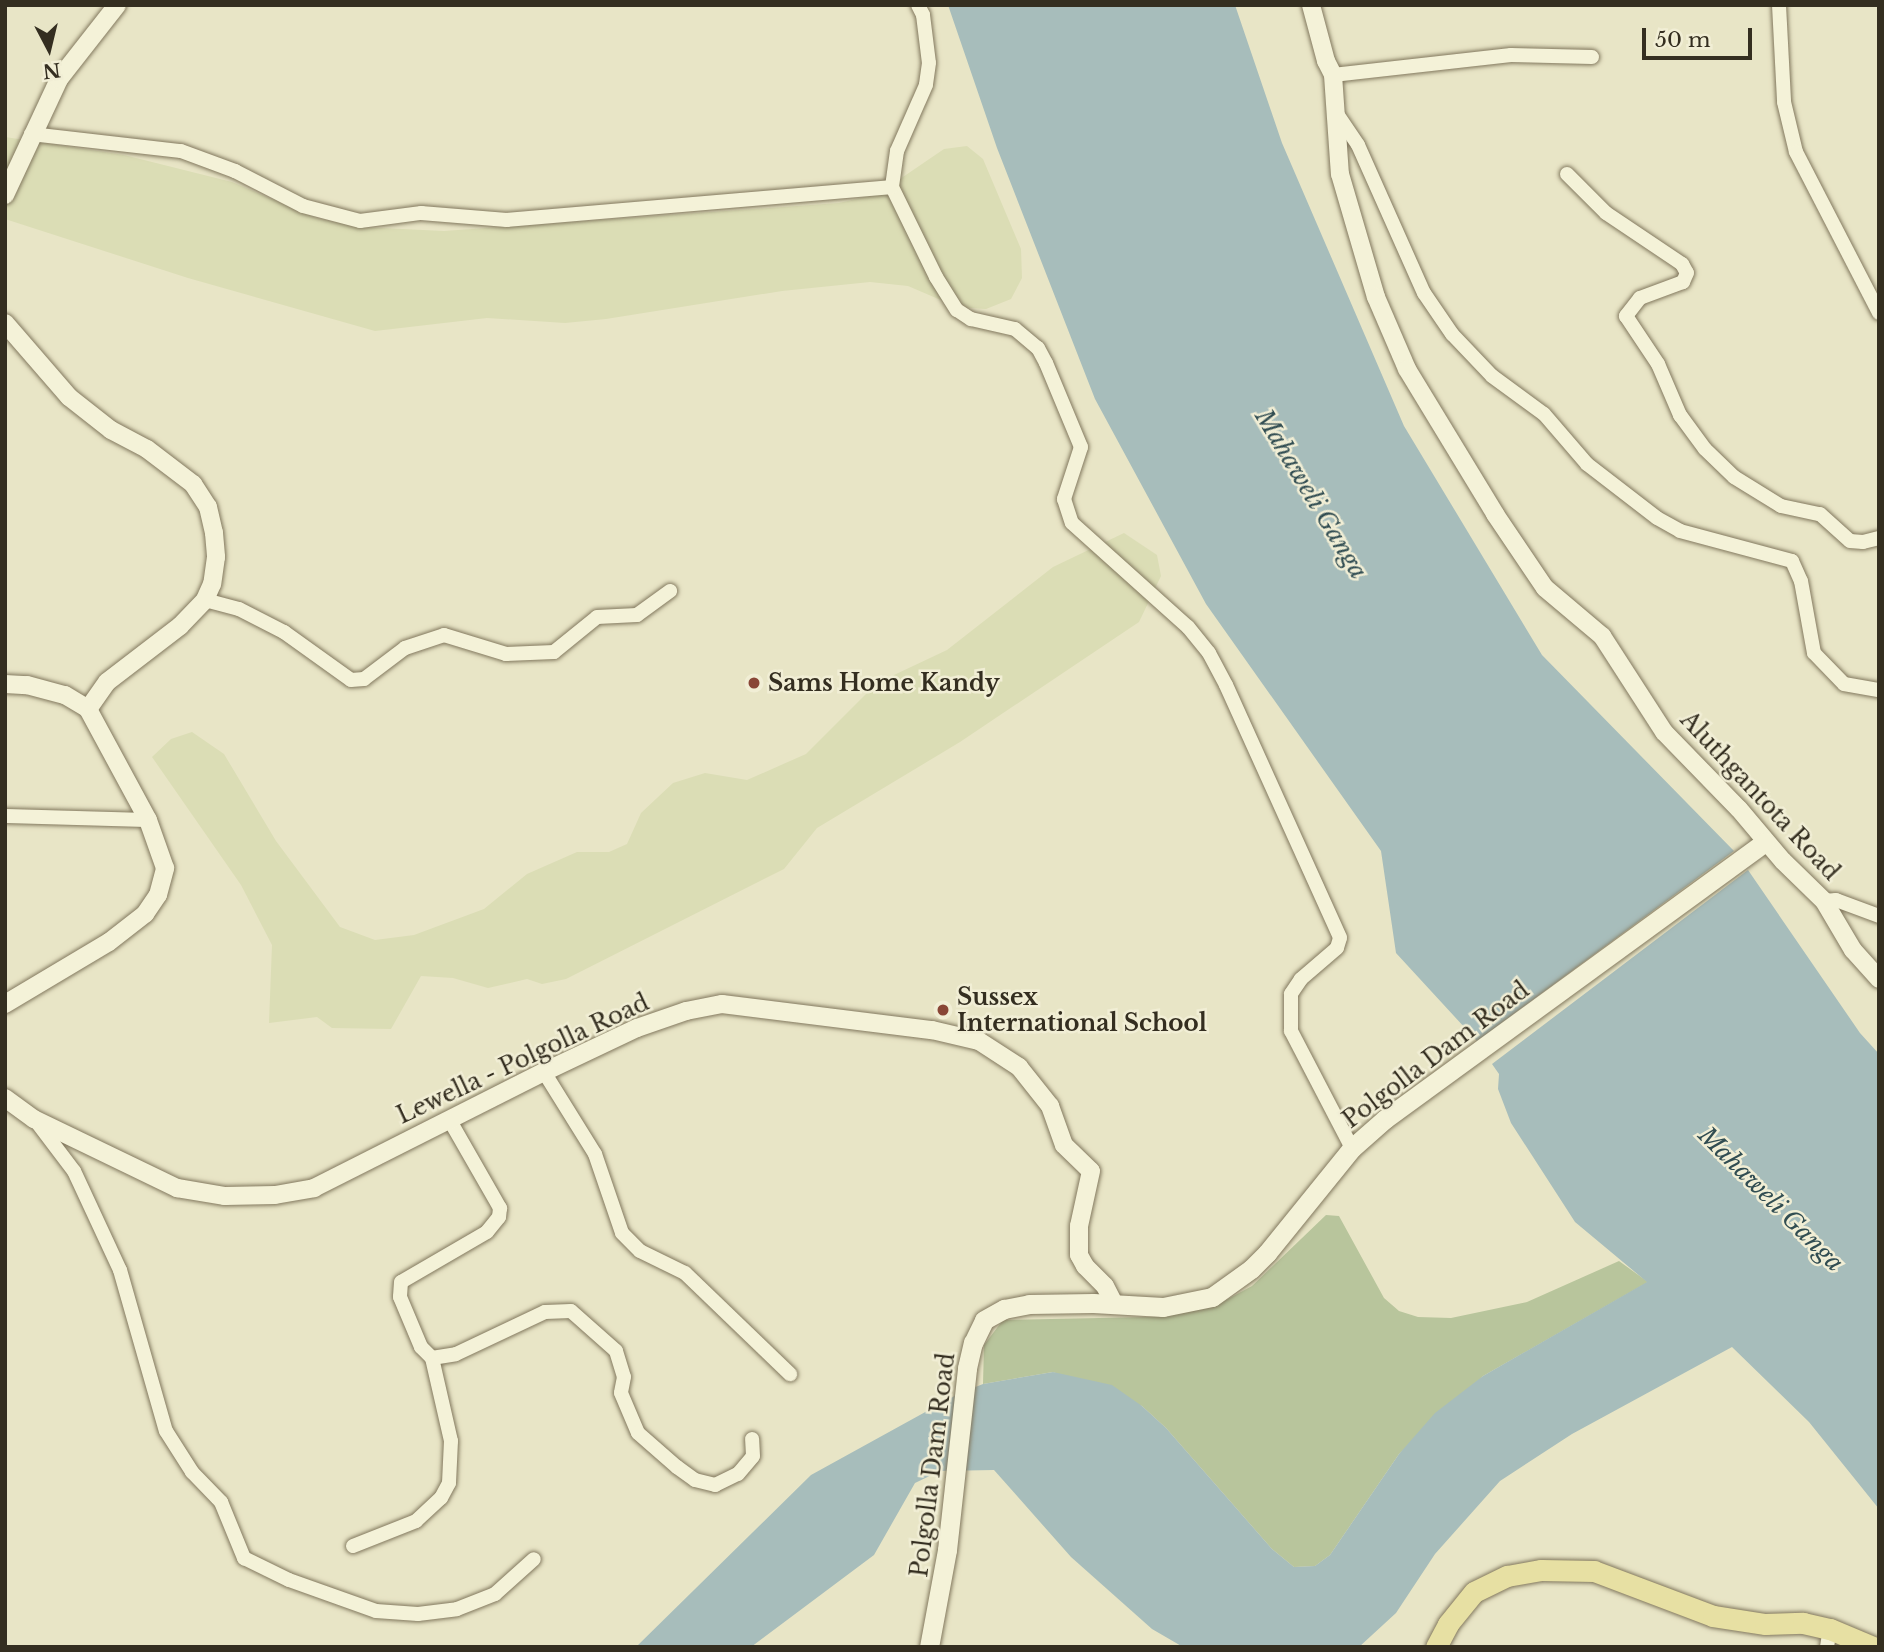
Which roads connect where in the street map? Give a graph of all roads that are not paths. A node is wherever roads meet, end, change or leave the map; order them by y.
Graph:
1 (117, 5) edge
2 (918, 5) edge
3 (1311, 5) edge
4 (1779, 5) edge
5 (1592, 57) dead end
6 (1333, 75) junction
7 (1333, 108) junction
8 (31, 134) junction
9 (1567, 174) dead end
10 (892, 187) junction
11 (5, 195) edge
12 (1879, 313) edge
13 (5, 323) edge
14 (1879, 538) edge
15 (670, 591) dead end
16 (205, 600) junction
17 (5, 684) edge
18 (1879, 690) edge
19 (88, 709) junction
20 (5, 816) edge
21 (148, 820) junction
22 (1765, 842) junction
23 (1824, 901) junction
24 (1879, 916) edge
25 (1879, 979) edge
26 (5, 1004) edge
27 (544, 1072) junction
28 (5, 1098) edge
29 (34, 1119) junction
30 (449, 1119) junction
31 (1352, 1148) junction
32 (1114, 1304) junction
33 (432, 1358) junction
34 (790, 1374) dead end
35 (752, 1439) dead end
36 (353, 1546) dead end
37 (534, 1559) dead end
38 (1829, 1638) edge
39 (929, 1647) edge
40 (1436, 1647) edge
41 (1873, 1647) edge

1 - 8 street
2 - 10 street
3 - 6 street
4 - 12 street
5 - 6 street
6 - 7 street, Aluthgantota Road
7 - 18 street
7 - 22 street, Aluthgantota Road
8 - 10 street
8 - 11 street
9 - 14 street
10 - 31 street
13 - 16 street
15 - 16 street
16 - 19 street
17 - 19 street
19 - 21 street
20 - 21 street
21 - 26 street
22 - 23 street, Aluthgantota Road
22 - 31 main road, Polgolla Dam Road
23 - 24 street
23 - 25 street, Aluthgantota Road
27 - 30 street, Lewella - Polgolla Road
27 - 32 street, Lewella - Polgolla Road
27 - 34 street
28 - 29 street, Lewella - Polgolla Road
29 - 30 street, Lewella - Polgolla Road
29 - 37 street
30 - 33 street
31 - 32 main road, Polgolla Dam Road
32 - 39 main road, Polgolla Dam Road
33 - 35 street
33 - 36 street
38 - 40 main road
38 - 41 main road

